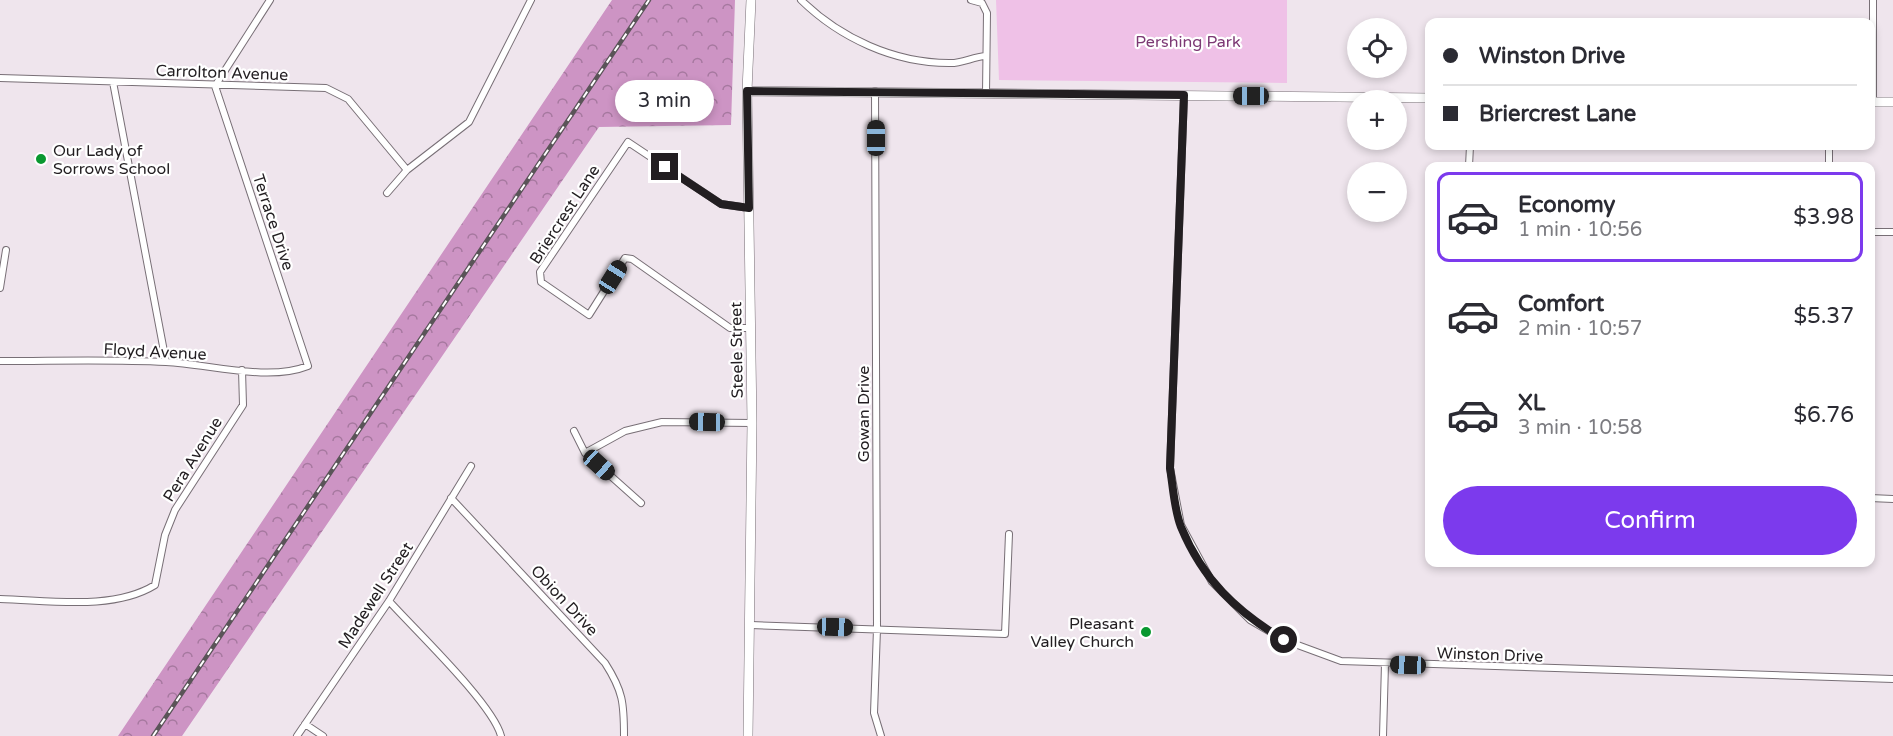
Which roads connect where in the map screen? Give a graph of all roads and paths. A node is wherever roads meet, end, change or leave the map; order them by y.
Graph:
1 (270, 0) edge
2 (531, 0) edge
3 (750, 0) edge
4 (801, 0) edge
5 (971, 0) edge
6 (1873, 0) edge
7 (1873, 18) edge
8 (985, 56) junction
9 (0, 78) edge
10 (113, 82) junction
11 (215, 86) junction
12 (747, 91) junction
13 (876, 92) junction
14 (986, 93) junction
15 (1184, 95) junction
16 (1425, 98) edge
17 (1875, 102) edge
18 (1893, 102) edge
19 (407, 170) junction
20 (387, 193) dead end
21 (749, 208) junction
22 (1875, 232) edge
23 (1893, 232) edge
24 (6, 250) dead end
25 (0, 288) edge
26 (751, 328) junction
27 (0, 361) edge
28 (166, 362) junction
29 (308, 366) joint
30 (242, 370) junction
31 (752, 423) junction
32 (574, 431) dead end
33 (585, 453) junction
34 (471, 466) dead end
35 (451, 498) junction
36 (1875, 498) edge
37 (1893, 499) edge
38 (641, 503) dead end
39 (1009, 534) dead end
40 (0, 599) edge
41 (388, 601) junction
42 (751, 625) junction
43 (877, 629) junction
44 (1385, 664) junction
45 (1893, 679) edge
46 (305, 724) junction
47 (297, 736) edge
48 (323, 736) edge
49 (501, 736) edge
50 (624, 736) edge
51 (748, 736) edge
52 (881, 736) edge
53 (1383, 736) edge

1 - 11 street
2 - 19 street
3 - 12 street, Steele Street
4 - 8 street
5 - 8 street
6 - 7 street
8 - 14 street
9 - 10 street, Carrolton Avenue
10 - 11 street, Carrolton Avenue
10 - 28 street
11 - 19 street, Carrolton Avenue
11 - 29 street, Terrace Drive
12 - 13 street
12 - 21 street, Steele Street
13 - 14 street
13 - 43 street, Gowan Drive
14 - 15 street
15 - 16 street
15 - 44 street, Winston Drive
17 - 18 street
19 - 20 street
21 - 26 street, Steele Street
21 - 26 street, Briercrest Lane
22 - 23 street
24 - 25 street
26 - 31 street, Steele Street
27 - 28 street, Floyd Avenue
28 - 30 street, Floyd Avenue
29 - 30 street, Floyd Avenue
30 - 40 street, Pera Avenue
31 - 33 street
31 - 42 street, Steele Street
32 - 33 street
33 - 38 street
34 - 35 street, Madewell Street
35 - 41 street, Madewell Street
35 - 50 street, Obion Drive
36 - 37 street
39 - 43 street
41 - 46 street, Madewell Street
41 - 49 street
42 - 43 street
42 - 51 street, Steele Street
43 - 52 street, Gowan Drive
44 - 45 street, Winston Drive
44 - 53 street
46 - 47 street, Madewell Street
46 - 48 street

